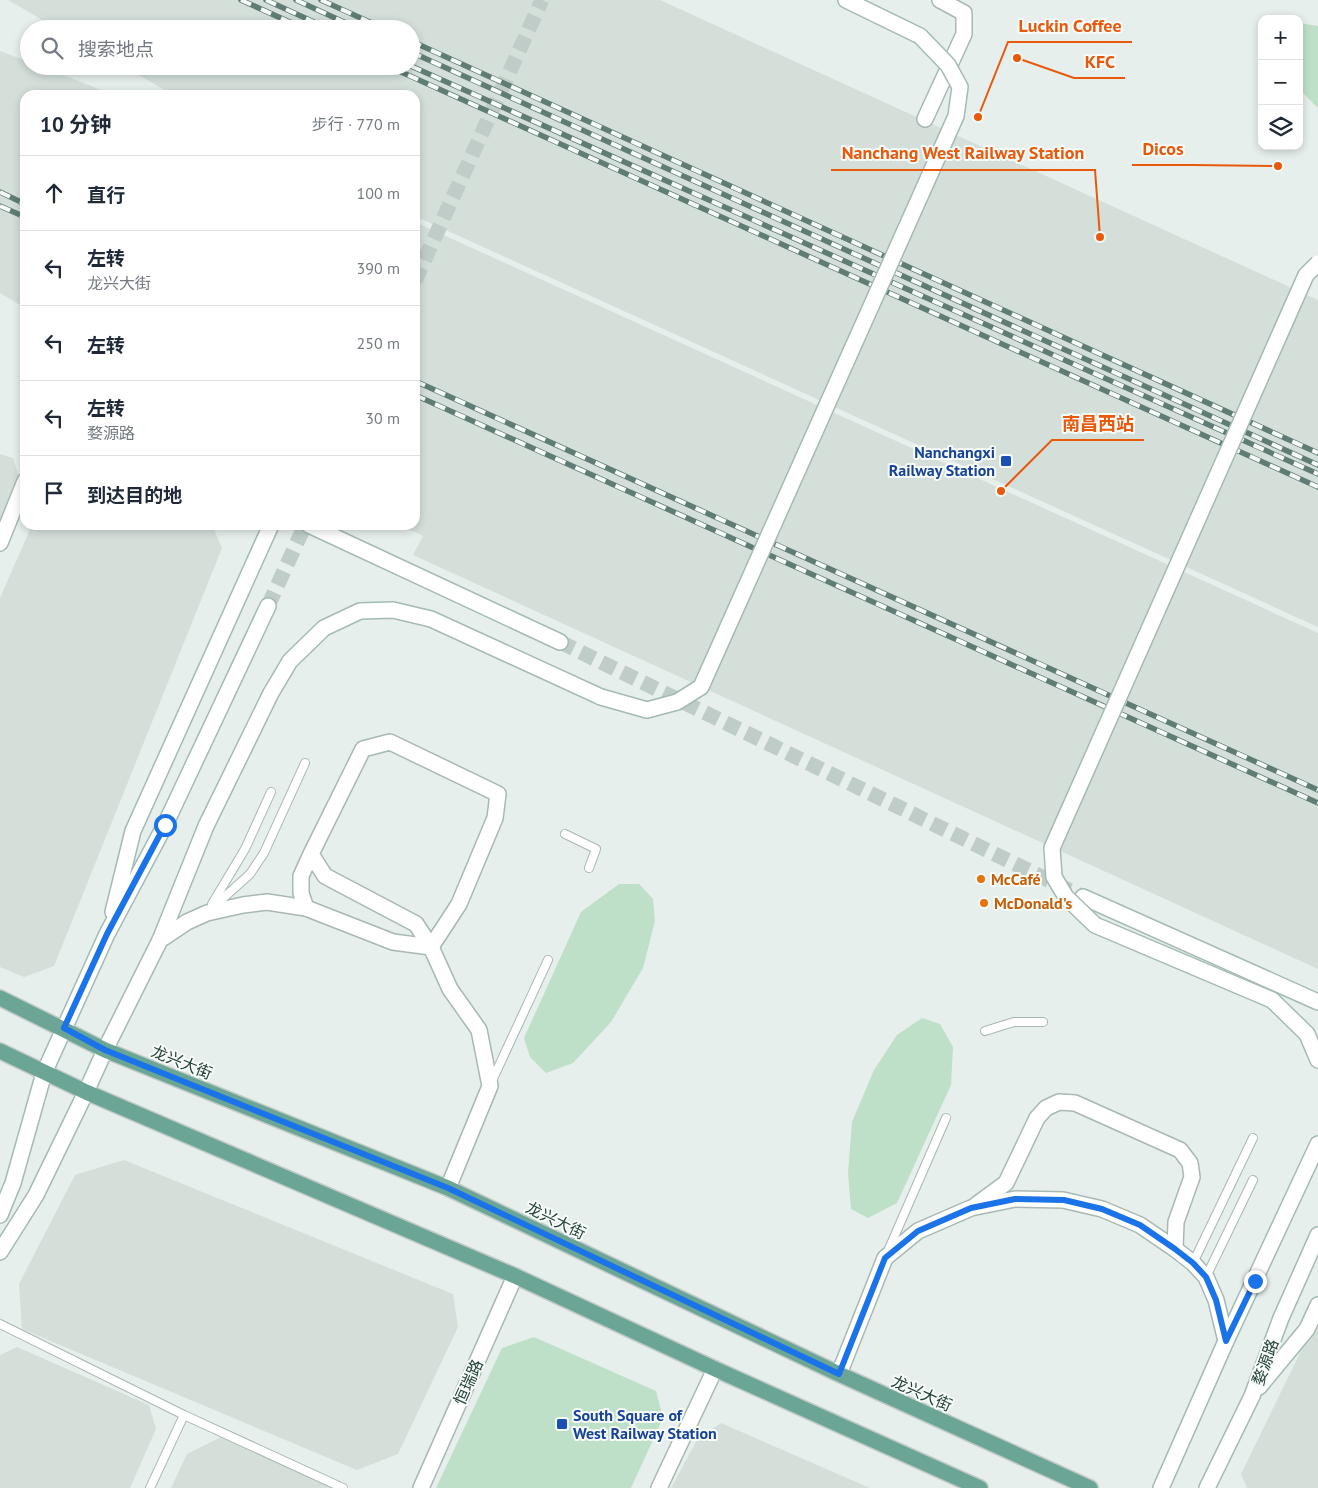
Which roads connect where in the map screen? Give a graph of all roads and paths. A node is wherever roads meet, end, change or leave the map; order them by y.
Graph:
1 (846, 0) edge
2 (940, 0) edge
3 (925, 120) dead end
4 (1318, 263) edge
5 (20, 493) edge
6 (269, 530) edge
7 (320, 530) edge
8 (0, 543) edge
9 (268, 606) tunnel mouth
10 (560, 642) tunnel mouth
11 (305, 763) dead end
12 (271, 792) dead end
13 (565, 834) dead end
14 (310, 854) junction
15 (589, 868) dead end
16 (1083, 897) tunnel mouth
17 (306, 908) junction
18 (207, 913) junction
19 (107, 934) junction
20 (160, 940) junction
21 (431, 947) junction
22 (548, 960) dead end
23 (0, 998) edge
24 (1318, 1002) edge
25 (1043, 1022) dead end
26 (64, 1028) junction
27 (986, 1030) dead end
28 (105, 1050) junction
29 (0, 1051) edge
30 (1318, 1060) edge
31 (44, 1072) junction
32 (490, 1086) junction
33 (86, 1092) junction
34 (946, 1118) dead end
35 (1253, 1138) dead end
36 (1318, 1144) edge
37 (1253, 1180) dead end
38 (448, 1188) junction
39 (971, 1208) junction
40 (0, 1215) edge
41 (1318, 1235) edge
42 (1175, 1249) junction
43 (0, 1252) edge
44 (885, 1258) junction
45 (1193, 1263) junction
46 (515, 1276) junction
47 (1206, 1277) junction
48 (1318, 1305) edge
49 (0, 1324) edge
50 (1226, 1341) junction
51 (716, 1369) junction
52 (839, 1374) junction
53 (1252, 1396) junction
54 (184, 1415) junction
55 (150, 1488) edge
56 (344, 1488) edge
57 (421, 1488) edge
58 (659, 1488) edge
59 (980, 1488) edge
60 (1090, 1488) edge
61 (1161, 1488) edge
62 (1207, 1488) edge

1 - 20 street, bridge
2 - 3 street
4 - 30 street, bridge
5 - 8 street
6 - 19 street
7 - 10 street
9 - 19 street
11 - 18 lane
12 - 18 lane
13 - 15 lane
14 - 17 street
14 - 21 street
14 - 21 street
16 - 24 street
17 - 18 street
17 - 21 street
18 - 20 street
19 - 26 street
20 - 28 street
21 - 32 street
22 - 32 lane
23 - 26 main road, 龙兴大街
25 - 27 lane
26 - 28 main road, 龙兴大街
26 - 31 street
28 - 33 street
28 - 38 main road, 龙兴大街
29 - 31 main road
31 - 33 main road
31 - 40 street
32 - 38 street
33 - 43 street
33 - 46 main road
34 - 44 lane
35 - 45 lane
36 - 50 street
37 - 47 lane
38 - 52 main road, 龙兴大街
39 - 42 street
39 - 42 street
39 - 44 street
41 - 53 street, 婺源路
42 - 45 street
44 - 52 street
45 - 47 street
46 - 51 main road
46 - 57 street, 恒瑞路
47 - 50 street
48 - 53 street
49 - 54 lane
50 - 61 street
51 - 58 street
51 - 59 main road
52 - 60 main road, 龙兴大街
53 - 62 street, 婺源路
54 - 55 lane
54 - 56 lane

